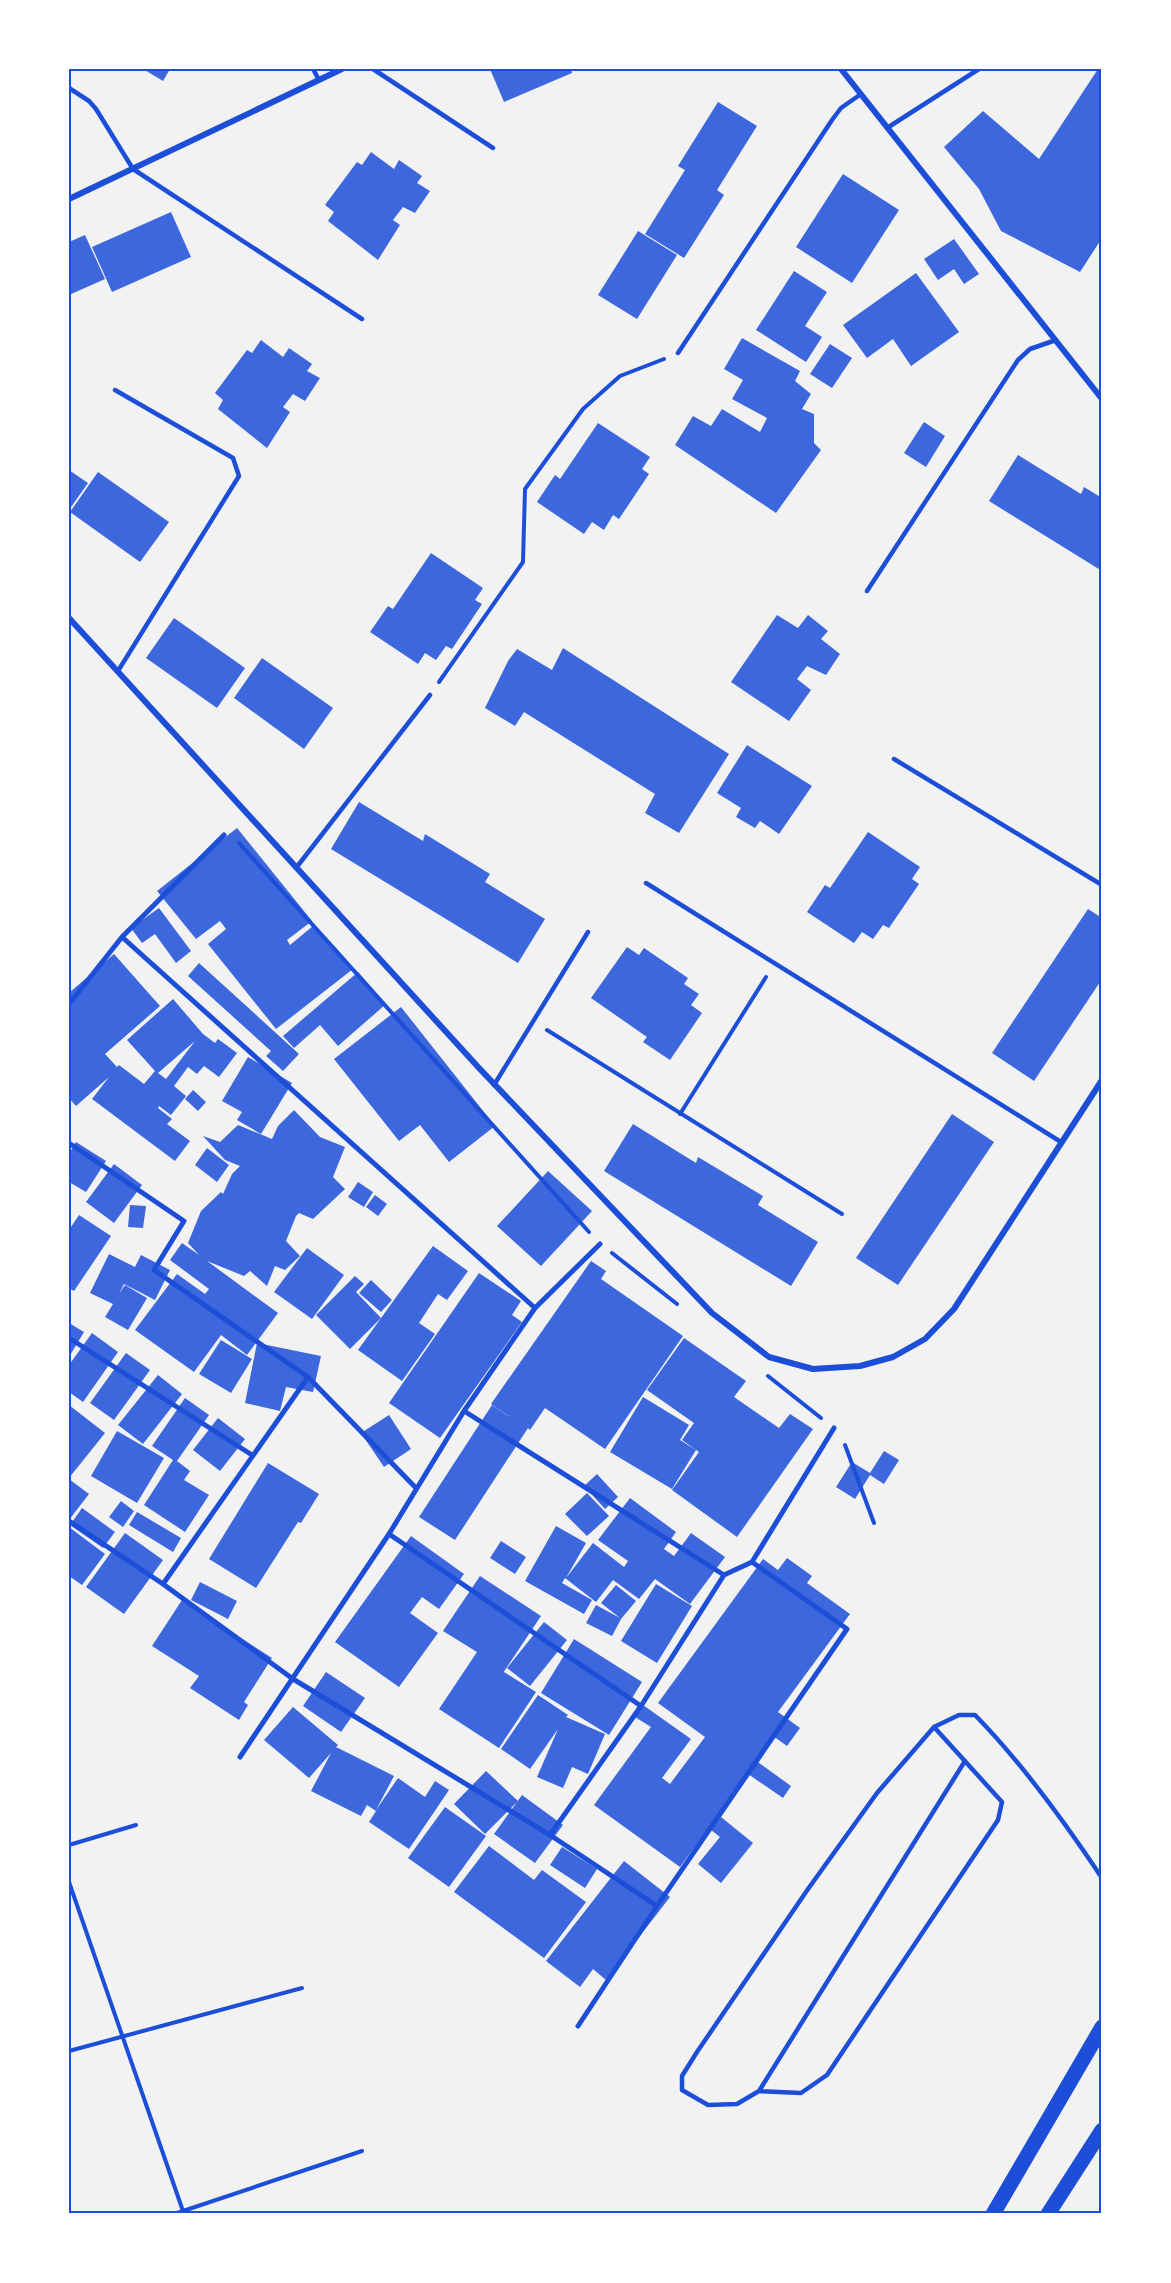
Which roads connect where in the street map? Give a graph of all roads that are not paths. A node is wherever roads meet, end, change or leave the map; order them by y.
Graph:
1 (313, 69) edge
2 (342, 69) edge
3 (373, 69) edge
4 (841, 69) edge
5 (980, 69) edge
6 (319, 80) junction
7 (69, 88) edge
8 (861, 94) junction
9 (887, 128) junction
10 (493, 148) dead end
11 (133, 169) junction
12 (69, 199) edge
13 (362, 319) dead end
14 (1056, 340) junction
15 (678, 353) road end
16 (116, 390) dead end
17 (1102, 399) edge
18 (867, 591) dead end
19 (69, 618) edge
20 (118, 671) junction
21 (430, 695) road end
22 (894, 759) dead end
23 (224, 835) dead end
24 (296, 867) junction
25 (646, 883) dead end
26 (1102, 885) edge
27 (588, 932) dead end
28 (122, 937) junction
29 (69, 1004) edge
30 (1102, 1080) edge
31 (494, 1085) junction
32 (1061, 1142) junction
33 (69, 1143) edge
34 (600, 1244) dead end
35 (535, 1308) junction
36 (69, 1338) edge
37 (308, 1377) junction
38 (465, 1411) junction
39 (834, 1428) dead end
40 (252, 1455) junction
41 (416, 1488) junction
42 (69, 1521) edge
43 (388, 1534) junction
44 (752, 1562) junction
45 (724, 1575) junction
46 (163, 1584) junction
47 (293, 1678) junction
48 (641, 1706) junction
49 (934, 1727) junction
50 (240, 1757) dead end
51 (966, 1761) junction
52 (550, 1835) junction
53 (1102, 1878) edge
54 (657, 1906) junction
55 (578, 2026) dead end
56 (1102, 2027) edge
57 (759, 2091) junction
58 (1102, 2130) edge
59 (993, 2214) edge
60 (1048, 2214) edge

1 - 6 lane
2 - 6 street
3 - 10 lane
4 - 8 street
5 - 9 lane
6 - 11 street
7 - 11 lane
8 - 9 street
8 - 15 lane
9 - 14 street
11 - 12 street
11 - 13 lane
14 - 17 street
14 - 18 lane
16 - 20 lane
19 - 20 street
20 - 24 street
21 - 24 lane
22 - 26 lane
23 - 28 street
24 - 31 street
25 - 32 lane
27 - 31 lane
28 - 29 street
28 - 35 street
30 - 32 street
31 - 32 street
33 - 37 street
34 - 35 street
35 - 38 street
36 - 40 street
37 - 40 street
37 - 41 street
38 - 41 street
38 - 45 street
39 - 44 street
40 - 46 street
41 - 43 street
42 - 46 street
43 - 47 street
43 - 48 street
44 - 45 street
44 - 54 street
45 - 48 street
46 - 47 street
47 - 50 street
47 - 52 street
48 - 52 street
49 - 51 lane
49 - 53 lane
49 - 57 lane
51 - 57 lane
51 - 57 lane
52 - 54 street
54 - 55 street
56 - 59 main road
58 - 60 main road

